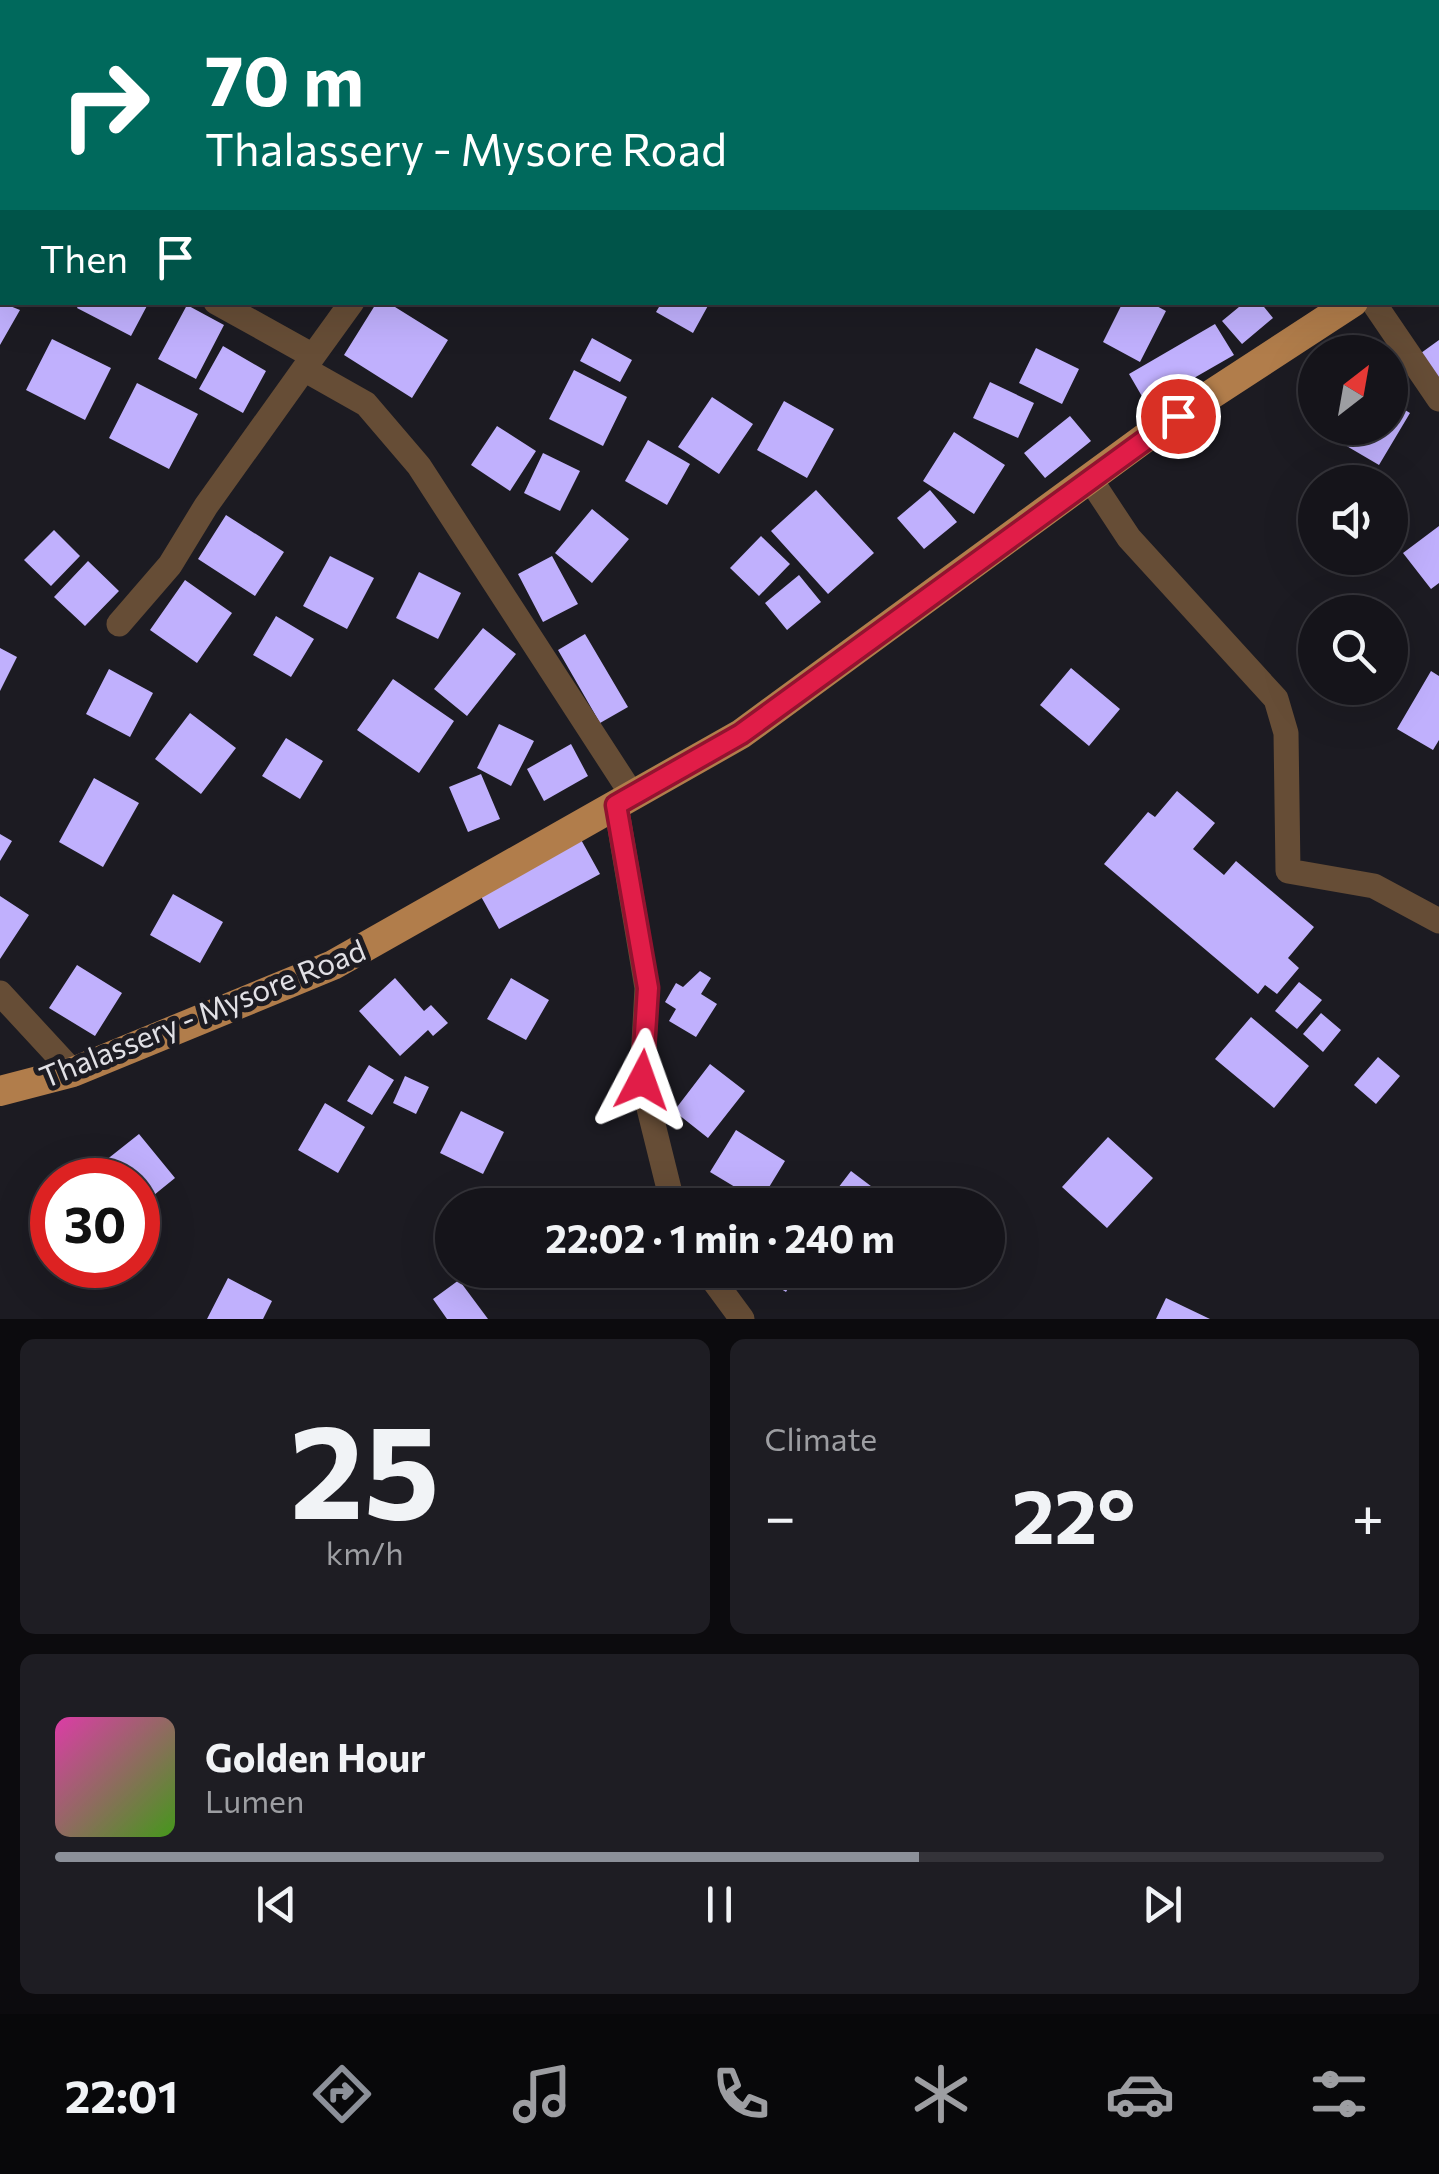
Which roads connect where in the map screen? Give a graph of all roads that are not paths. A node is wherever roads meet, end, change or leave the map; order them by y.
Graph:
1 (221, 305) edge
2 (350, 305) edge
3 (1349, 305) edge
4 (1375, 305) edge
5 (309, 363) junction
6 (1439, 399) edge
7 (1090, 478) junction
8 (119, 624) dead end
9 (624, 801) junction
10 (1439, 921) edge
11 (0, 993) edge
12 (72, 1072) junction
13 (0, 1091) edge
14 (669, 1188) edge
15 (719, 1288) edge
16 (742, 1319) edge

1 - 5 street
2 - 5 street
3 - 7 main road, Thalassery - Mysore Road
4 - 6 street
5 - 8 street
5 - 9 street
7 - 9 main road, Thalassery - Mysore Road
7 - 10 street
9 - 12 main road, Thalassery - Mysore Road
9 - 14 street
11 - 12 street
12 - 13 main road, Thalassery - Mysore Road
15 - 16 street

